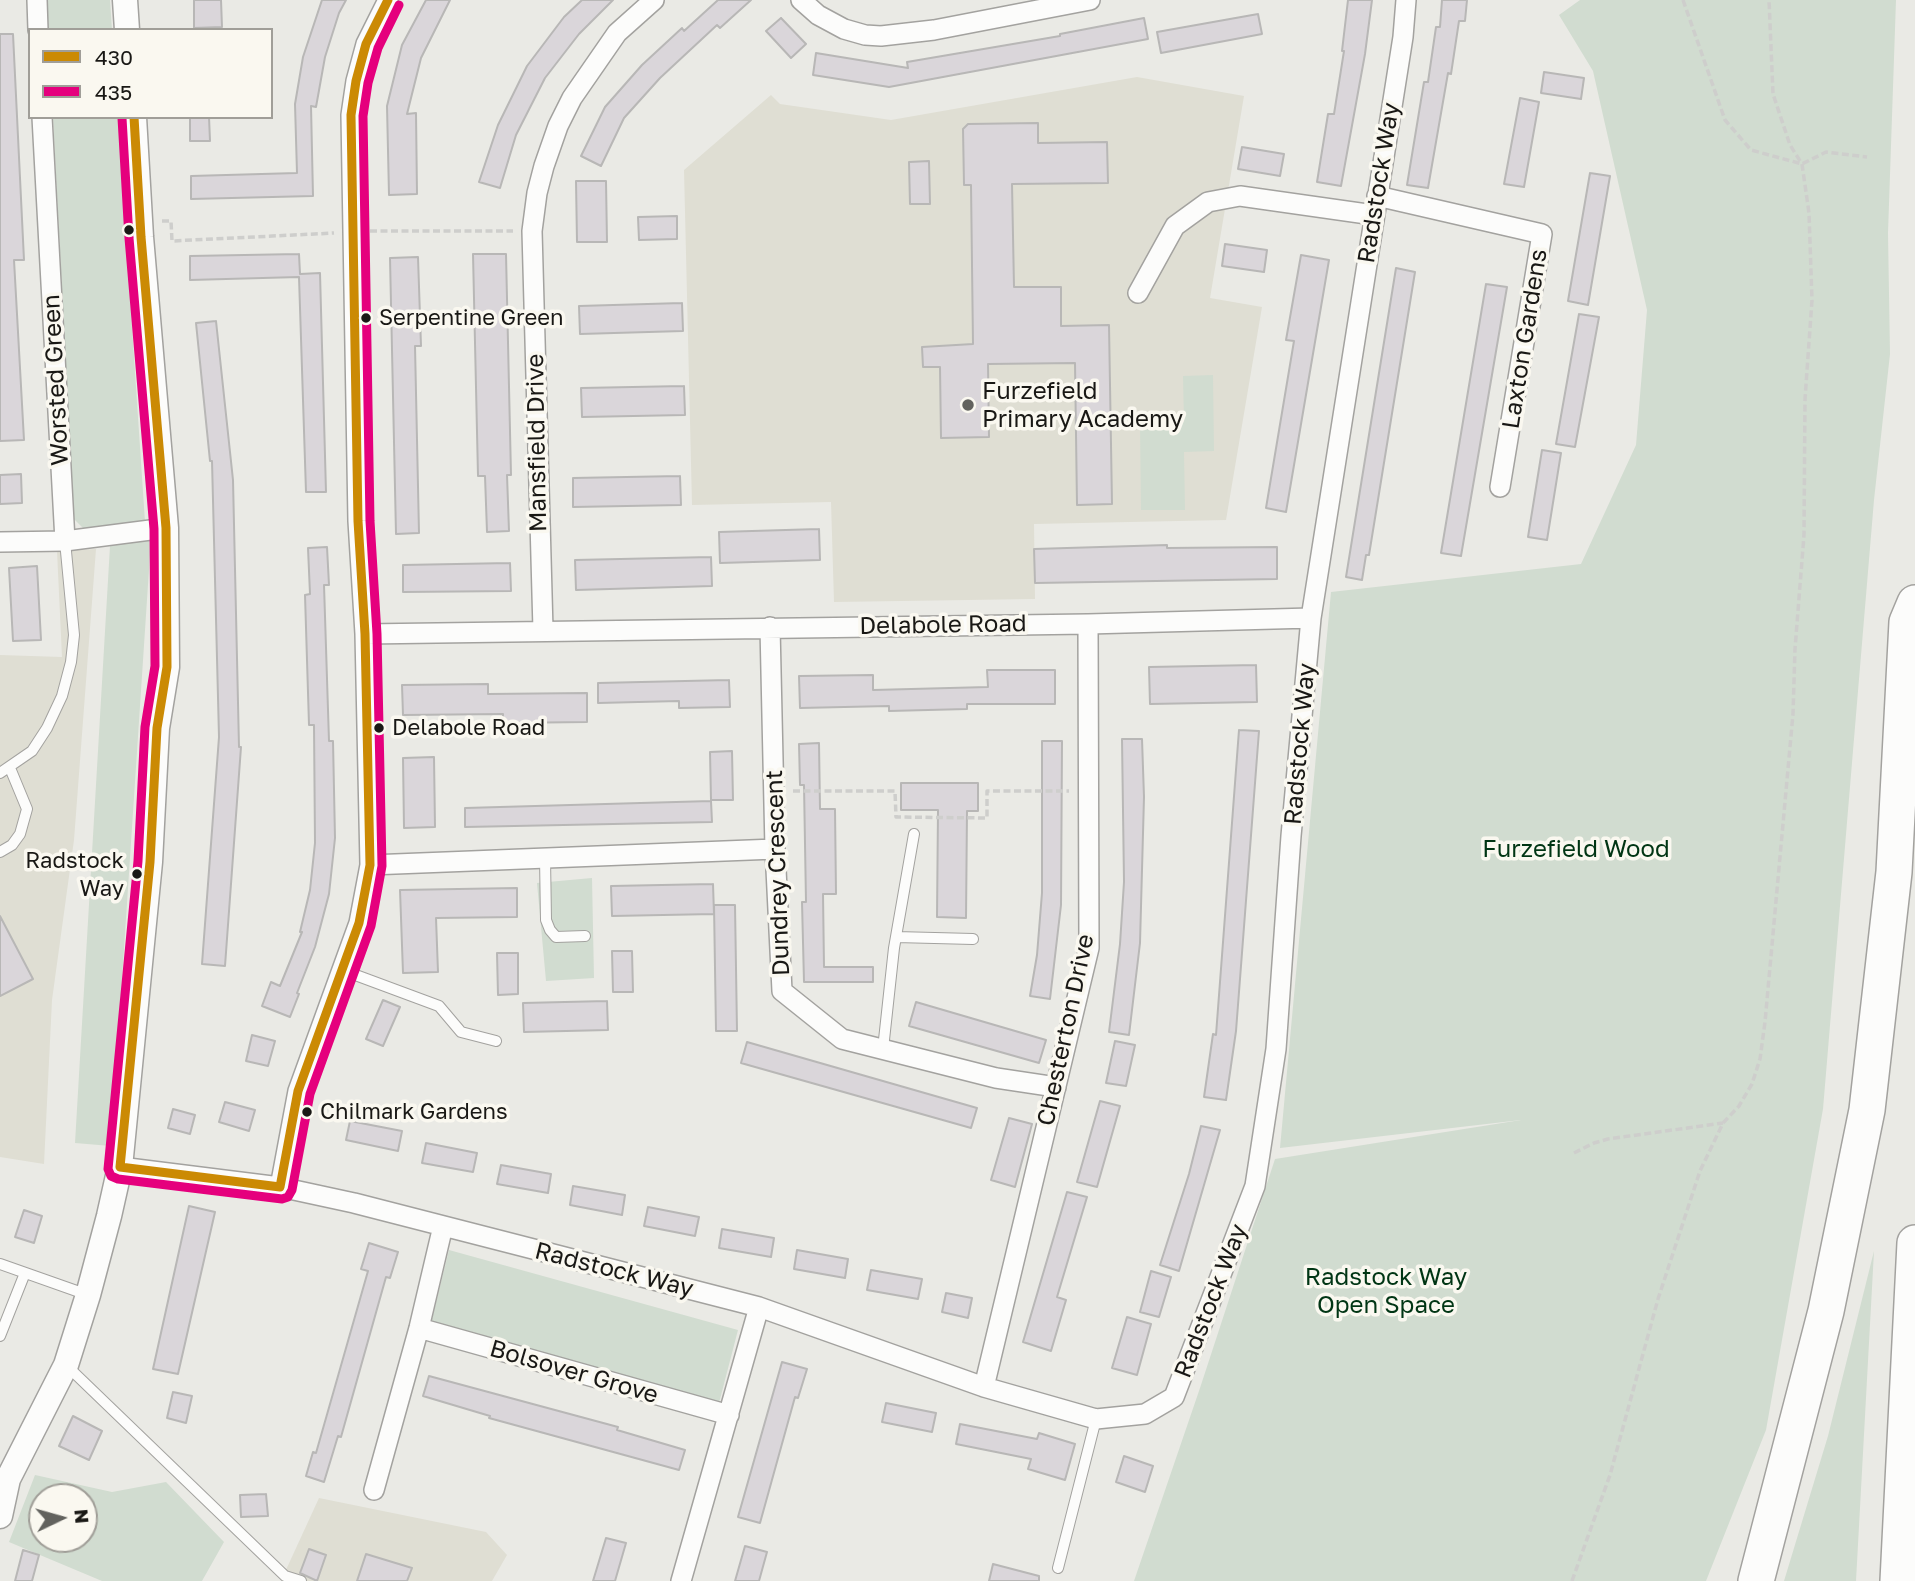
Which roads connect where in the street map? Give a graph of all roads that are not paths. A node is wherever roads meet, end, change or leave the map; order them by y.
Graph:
1 (37, 0) edge
2 (125, 0) edge
3 (388, 0) edge
4 (654, 0) edge
5 (801, 0) edge
6 (1090, 0) edge
7 (1406, 0) edge
8 (38, 28) edge
9 (127, 28) edge
10 (42, 119) edge
11 (134, 119) edge
12 (1375, 206) junction
13 (1138, 293) dead end
14 (1500, 487) dead end
15 (166, 528) junction
16 (65, 541) junction
17 (0, 542) edge
18 (1915, 603) edge
19 (1311, 618) junction
20 (1088, 624) junction
21 (770, 627) junction
22 (543, 630) junction
23 (365, 634) junction
24 (5, 770) edge
25 (914, 834) dead end
26 (775, 849) junction
27 (0, 852) edge
28 (545, 858) junction
29 (370, 865) junction
30 (585, 936) dead end
31 (896, 937) junction
32 (973, 939) dead end
33 (342, 970) junction
34 (496, 1041) dead end
35 (883, 1049) junction
36 (1056, 1087) junction
37 (120, 1167) junction
38 (280, 1187) junction
39 (443, 1226) junction
40 (1915, 1243) edge
41 (0, 1264) edge
42 (25, 1273) junction
43 (88, 1295) junction
44 (759, 1307) junction
45 (419, 1328) junction
46 (0, 1336) edge
47 (66, 1365) junction
48 (984, 1387) junction
49 (729, 1415) junction
50 (1096, 1419) junction
51 (374, 1490) dead end
52 (0, 1516) edge
53 (1058, 1568) dead end
54 (301, 1581) edge
55 (681, 1581) edge
56 (1756, 1581) edge
57 (1898, 1581) edge

1 - 8 street
2 - 9 street
3 - 23 street
4 - 22 street, Mansfield Drive
5 - 6 street
7 - 12 street, Radstock Way
10 - 16 street, Worsted Green
11 - 15 street
12 - 13 street
12 - 14 street, Laxton Gardens
12 - 19 street, Radstock Way
15 - 16 street
15 - 37 street
16 - 17 street
16 - 24 lane
18 - 56 highway
19 - 20 street, Delabole Road
19 - 50 street, Radstock Way
20 - 21 street, Delabole Road
20 - 36 street, Chesterton Drive
21 - 22 street, Delabole Road
21 - 26 street, Dundrey Crescent
22 - 23 street, Delabole Road
23 - 29 street
24 - 27 lane
25 - 31 lane
26 - 28 street
26 - 35 street, Dundrey Crescent
28 - 29 street
28 - 30 lane
29 - 33 street
31 - 32 lane
31 - 35 lane
33 - 34 lane
33 - 38 street
35 - 36 street, Dundrey Crescent
36 - 48 street, Chesterton Drive
37 - 38 street, Radstock Way
37 - 43 street
38 - 39 street, Radstock Way
39 - 44 street, Radstock Way
39 - 45 street
40 - 57 highway
41 - 42 lane
42 - 43 lane
42 - 46 lane
43 - 47 street
44 - 48 street, Radstock Way
44 - 49 street
45 - 49 street, Bolsover Grove
45 - 51 street
47 - 52 street
47 - 54 lane
48 - 50 street, Radstock Way
49 - 55 street
50 - 53 lane

